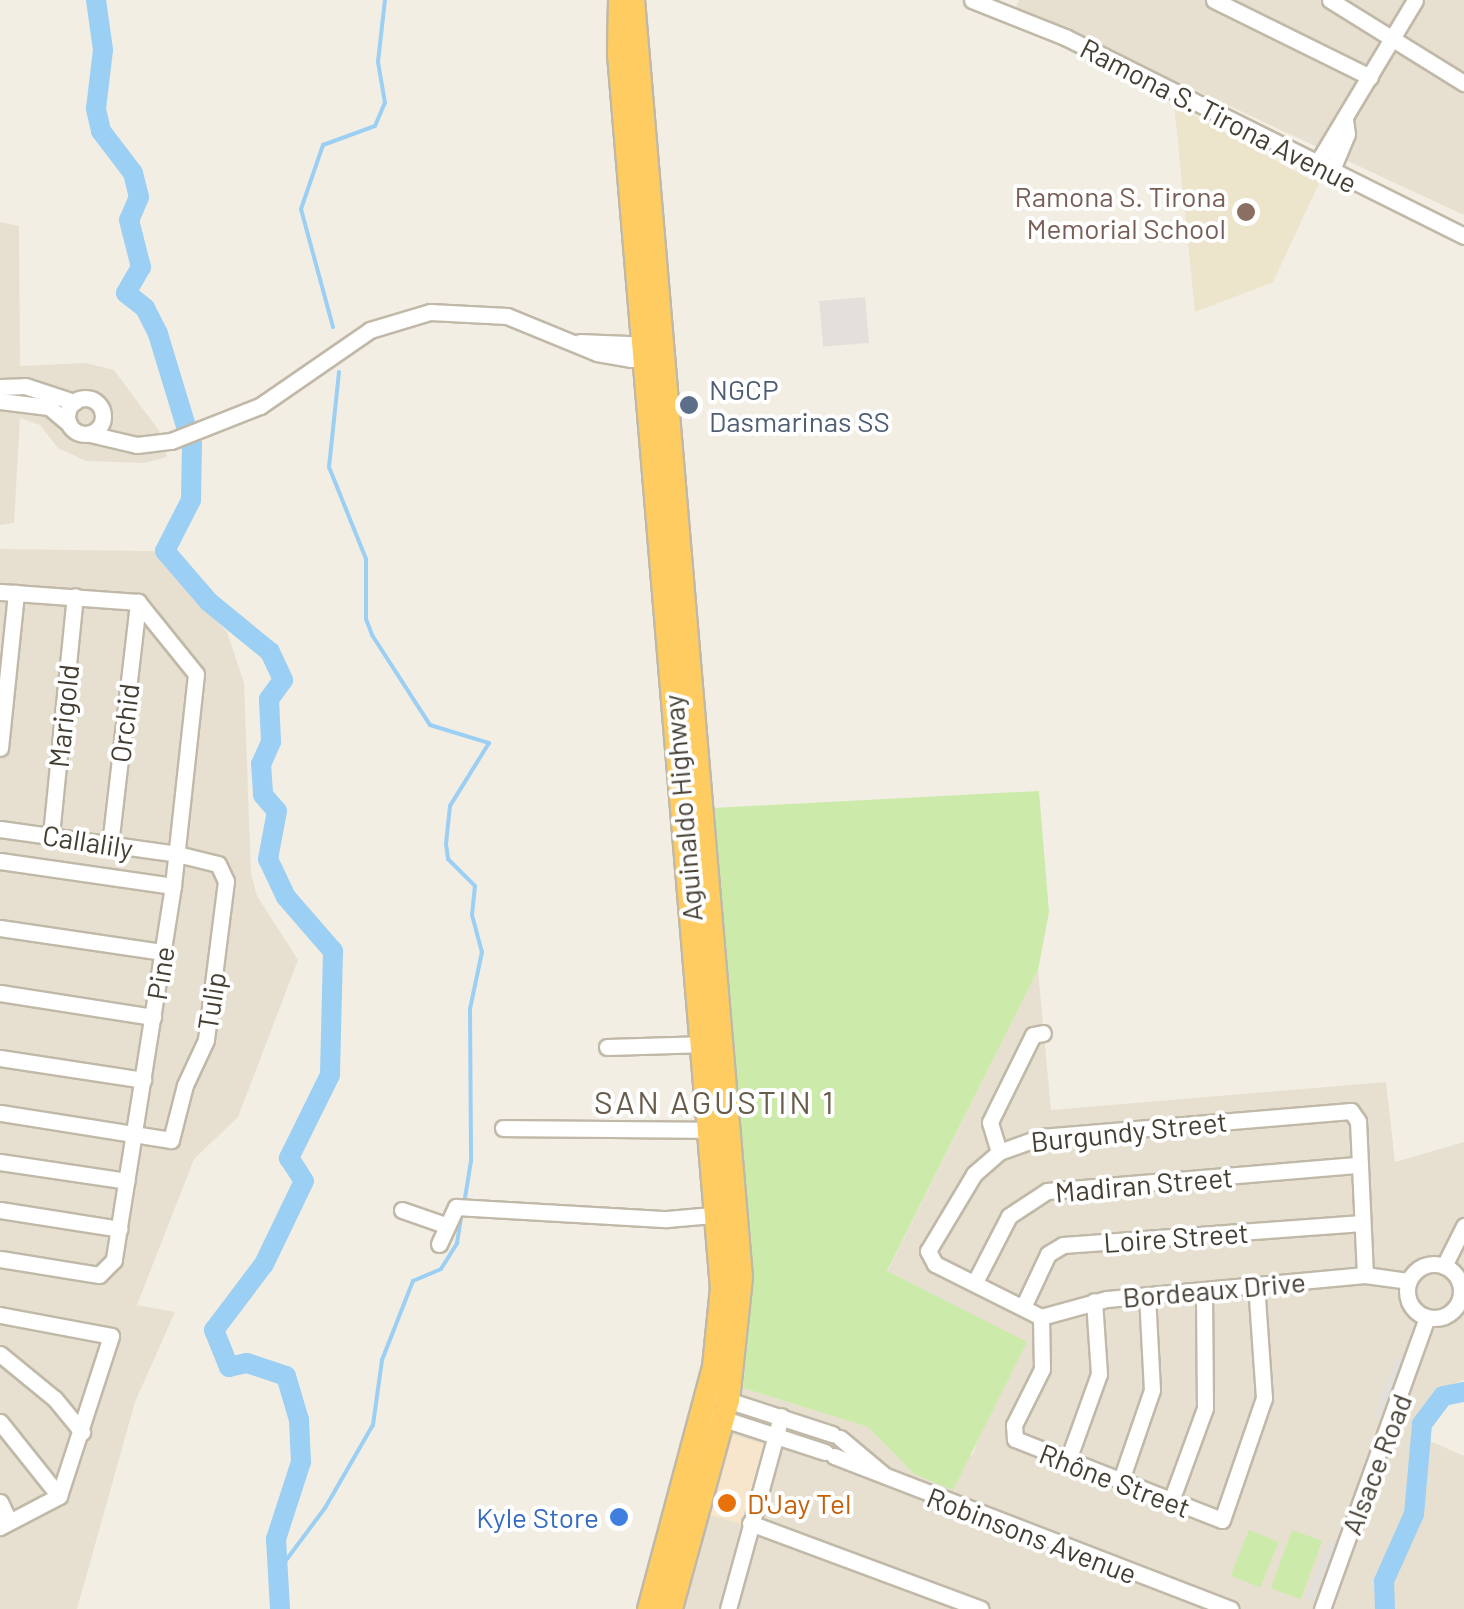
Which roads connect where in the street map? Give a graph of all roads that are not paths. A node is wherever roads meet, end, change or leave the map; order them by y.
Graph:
1 (620, 0) edge
2 (633, 0) edge
3 (972, 0) edge
4 (1214, 0) edge
5 (1330, 0) edge
6 (1415, 0) edge
7 (1392, 39) junction
8 (1370, 77) junction
9 (1463, 80) edge
10 (1324, 169) junction
11 (1464, 236) edge
12 (650, 350) junction
13 (0, 388) edge
14 (0, 401) edge
15 (74, 402) junction
16 (103, 416) junction
17 (69, 424) junction
18 (90, 434) junction
19 (137, 446) junction
20 (8, 592) edge
21 (75, 596) junction
22 (138, 602) junction
23 (0, 748) edge
24 (0, 829) edge
25 (51, 835) junction
26 (110, 845) junction
27 (177, 854) junction
28 (0, 861) edge
29 (173, 886) junction
30 (0, 928) edge
31 (163, 952) junction
32 (0, 994) edge
33 (153, 1016) junction
34 (1043, 1033) dead end
35 (712, 1044) junction
36 (607, 1046) dead end
37 (0, 1058) edge
38 (143, 1080) junction
39 (0, 1114) edge
40 (504, 1128) dead end
41 (719, 1130) junction
42 (135, 1133) junction
43 (999, 1152) junction
44 (0, 1162) edge
45 (1359, 1165) junction
46 (127, 1181) junction
47 (0, 1210) edge
48 (402, 1210) dead end
49 (726, 1214) junction
50 (1362, 1224) junction
51 (445, 1225) junction
52 (1464, 1226) edge
53 (120, 1228) junction
54 (439, 1244) dead end
55 (0, 1259) edge
56 (1444, 1266) junction
57 (1365, 1276) junction
58 (976, 1282) junction
59 (1256, 1285) junction
60 (1407, 1285) junction
61 (1204, 1292) junction
62 (1148, 1296) junction
63 (1094, 1301) junction
64 (1024, 1304) junction
65 (0, 1315) edge
66 (1040, 1317) junction
67 (1427, 1318) junction
68 (0, 1354) edge
69 (715, 1406) junction
70 (781, 1416) junction
71 (0, 1422) edge
72 (82, 1432) junction
73 (775, 1436) junction
74 (1068, 1460) junction
75 (1121, 1480) junction
76 (889, 1481) junction
77 (59, 1496) junction
78 (1171, 1501) junction
79 (0, 1502) edge
80 (750, 1522) junction
81 (3, 1523) edge
82 (733, 1607) edge
83 (649, 1609) edge
84 (671, 1609) edge
85 (982, 1609) edge
86 (1231, 1609) edge
87 (1322, 1609) edge

1 - 12 highway, Aguinaldo Highway
2 - 12 highway, Aguinaldo Highway
3 - 10 street, Ramona S. Tirona Avenue
4 - 8 street
5 - 7 street
6 - 7 street
7 - 8 street
7 - 9 street
8 - 10 street
10 - 11 street, Ramona S. Tirona Avenue
12 - 19 street
12 - 35 highway, Aguinaldo Highway
13 - 15 street
14 - 17 street
15 - 16 street
15 - 17 street
16 - 18 street
16 - 19 street
17 - 18 street
18 - 19 street
20 - 21 street
20 - 23 street
21 - 22 street
21 - 25 street, Marigold
22 - 26 street, Orchid
22 - 27 street, Pine
24 - 25 street, Callalily
25 - 26 street, Callalily
26 - 27 street, Callalily
27 - 29 street, Pine
27 - 42 street, Tulip
28 - 29 street
29 - 31 street, Pine
30 - 31 street
31 - 33 street, Pine
32 - 33 street
33 - 38 street, Pine
34 - 43 street
35 - 36 street
35 - 41 highway, Aguinaldo Highway
37 - 38 street
38 - 42 street, Pine
39 - 42 street
40 - 41 street
41 - 49 highway, Aguinaldo Highway
42 - 46 street, Pine
43 - 45 street, Burgundy Street
43 - 58 street, Burgundy Street
44 - 46 street
45 - 50 street, Burgundy Street
45 - 58 street, Madiran Street
46 - 53 street, Pine
47 - 53 street
48 - 51 street
49 - 51 street
49 - 69 highway, Aguinaldo Highway
50 - 57 street, Burgundy Street
50 - 64 street, Loire Street
51 - 54 street
52 - 56 street
53 - 55 street, Pine
56 - 60 street
56 - 67 street
57 - 59 street, Bordeaux Drive
57 - 60 street, Bordeaux Drive
58 - 64 street, Burgundy Street
59 - 61 street, Bordeaux Drive
59 - 78 street, Rhône Street
60 - 67 street
61 - 62 street, Bordeaux Drive
61 - 78 street
62 - 63 street, Bordeaux Drive
62 - 75 street
63 - 66 street, Bordeaux Drive
63 - 74 street
64 - 66 street, Burgundy Street
65 - 72 street
66 - 74 street, Rhône Street
67 - 87 street, Alsace Road
68 - 72 street
69 - 70 street, Robinsons Avenue
69 - 73 street, Robinsons Avenue
69 - 83 highway, Aguinaldo Highway
69 - 84 highway, Aguinaldo Highway
70 - 73 street
70 - 76 street, Robinsons Avenue
71 - 77 street
72 - 77 street
73 - 76 street, Robinsons Avenue
73 - 80 street
74 - 75 street, Rhône Street
75 - 78 street, Rhône Street
76 - 86 street, Robinsons Avenue
77 - 81 street
79 - 81 street
80 - 82 street
80 - 85 street

